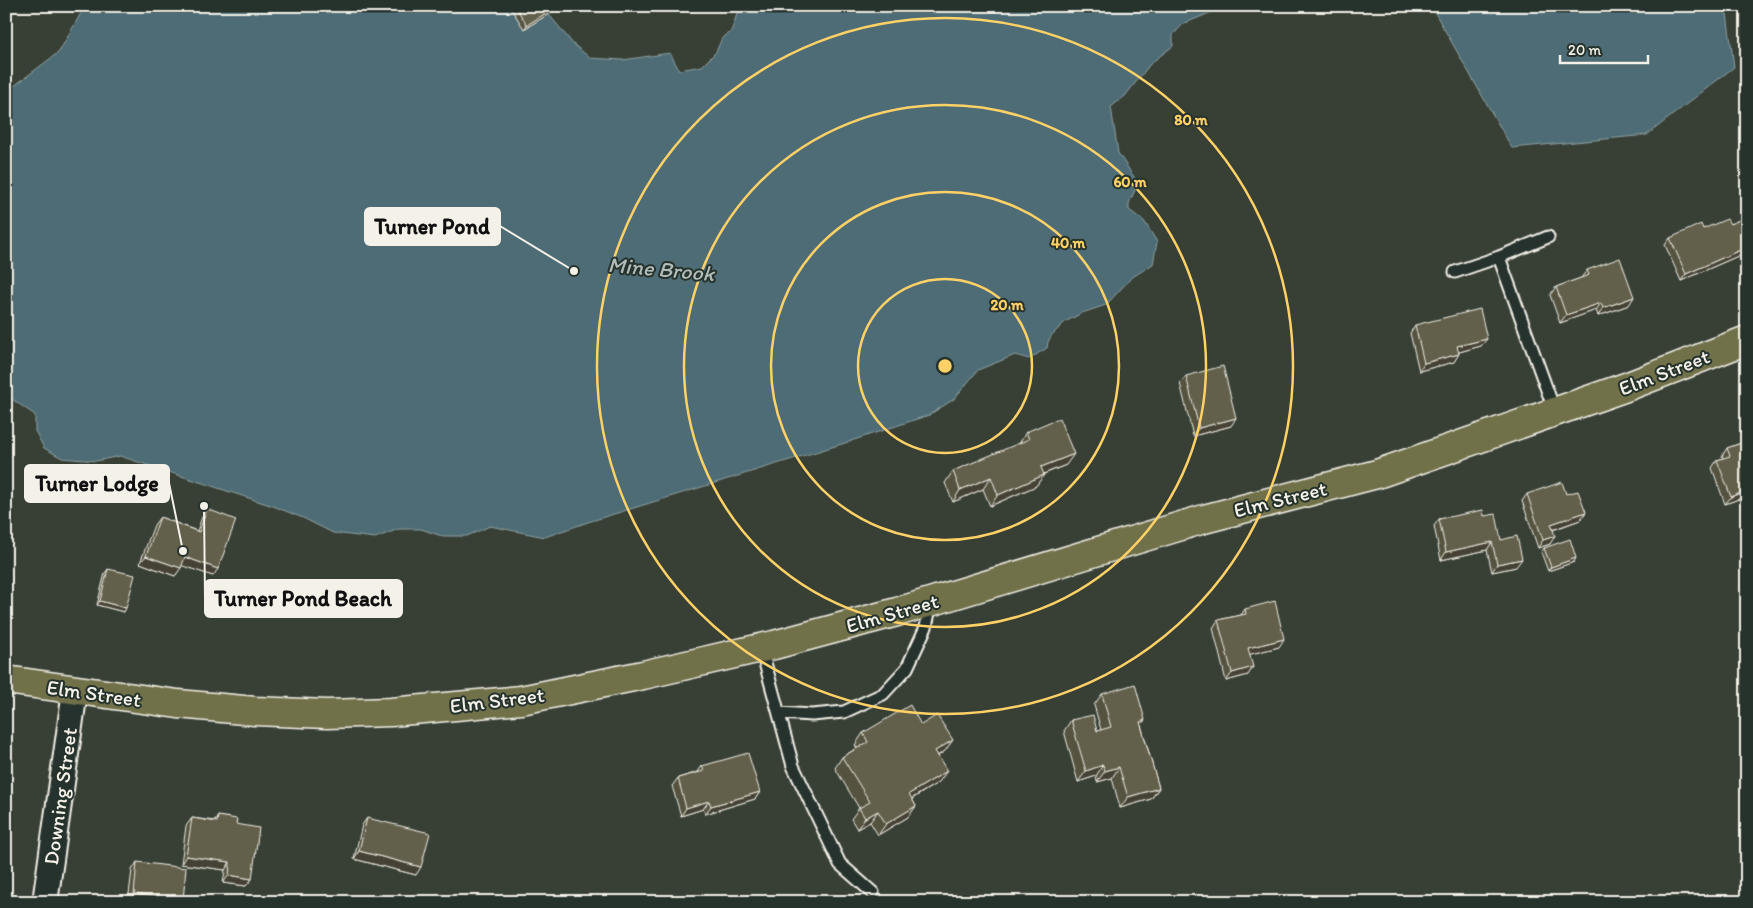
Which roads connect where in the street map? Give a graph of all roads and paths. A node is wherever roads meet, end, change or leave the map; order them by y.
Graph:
1 (1548, 237) dead end
2 (1499, 257) junction
3 (1455, 272) dead end
4 (1747, 340) edge
5 (1555, 412) junction
6 (932, 602) junction
7 (761, 648) junction
8 (6, 680) edge
9 (75, 691) junction
10 (779, 713) junction
11 (873, 893) dead end
12 (45, 902) edge

1 - 2 lane
2 - 3 lane
2 - 5 lane
4 - 5 main road, Elm Street
5 - 6 main road, Elm Street
6 - 7 main road, Elm Street
6 - 10 lane
7 - 9 main road, Elm Street
7 - 10 lane
8 - 9 main road, Elm Street
9 - 12 street, Downing Street
10 - 11 lane

